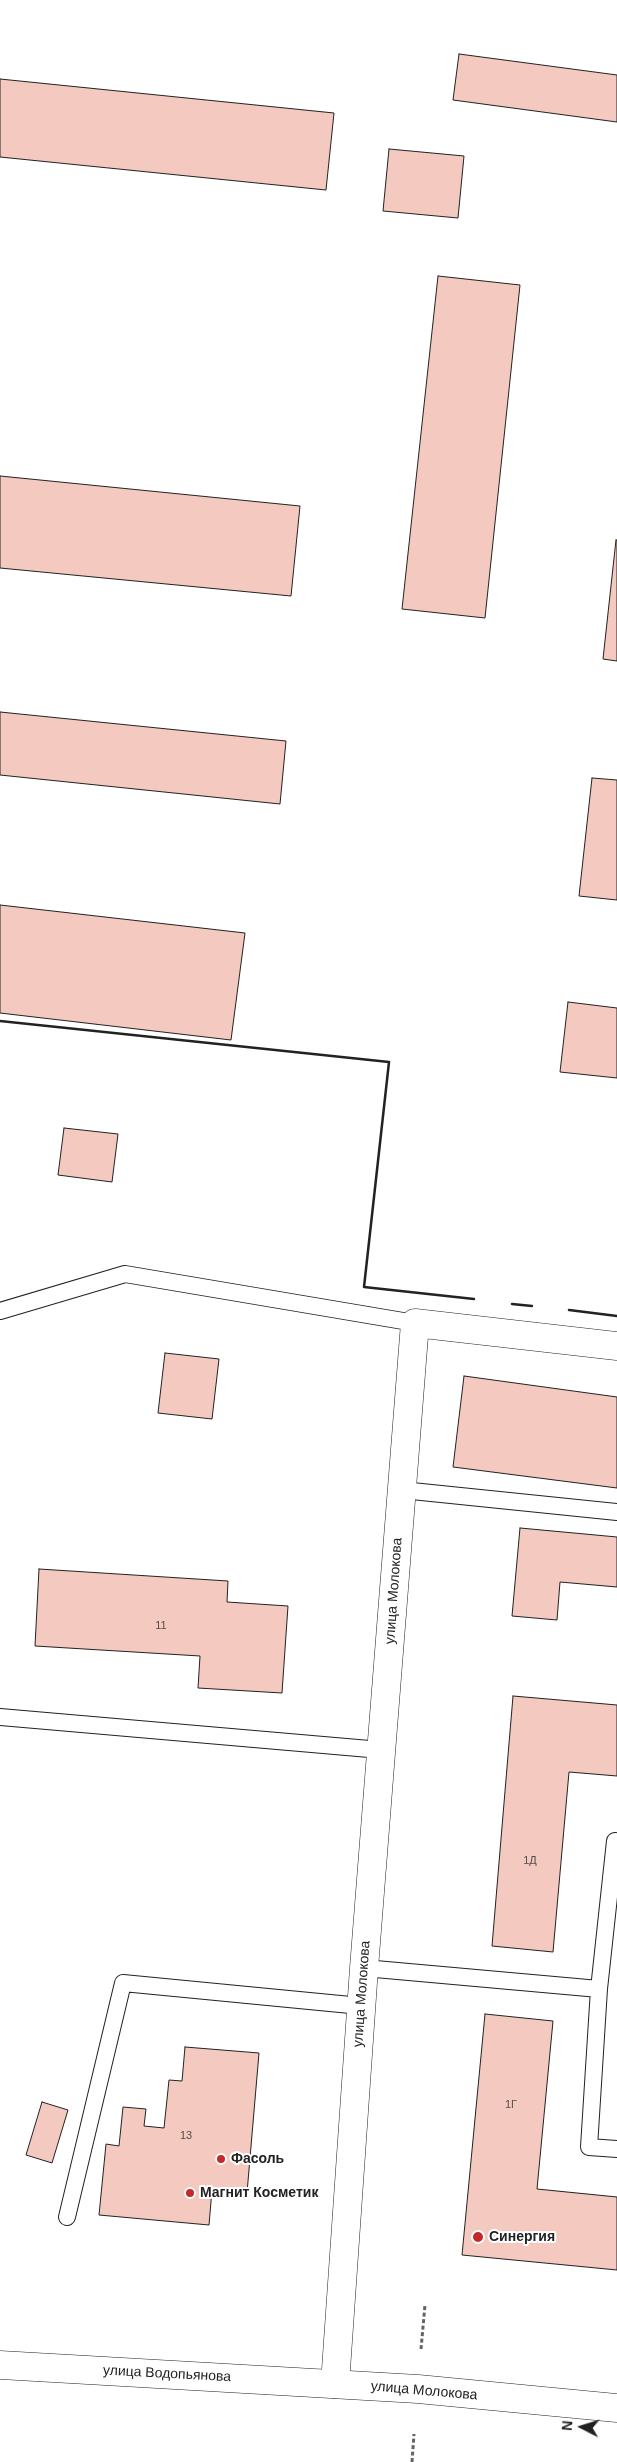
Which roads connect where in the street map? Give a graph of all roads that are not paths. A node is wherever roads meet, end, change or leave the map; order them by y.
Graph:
1 (0, 1311) edge
2 (415, 1323) junction
3 (617, 1346) edge
4 (402, 1490) junction
5 (617, 1512) edge
6 (0, 1717) edge
7 (381, 1750) junction
8 (617, 1842) edge
9 (364, 1968) junction
10 (599, 1989) junction
11 (361, 2006) junction
12 (617, 2149) edge
13 (67, 2217) dead end
14 (0, 2365) edge
15 (335, 2384) junction
16 (617, 2408) edge

1 - 2 lane
2 - 3 street
2 - 4 street, улица Молокова
4 - 5 lane
4 - 7 street, улица Молокова
6 - 7 lane
7 - 9 street, улица Молокова
8 - 10 lane
9 - 10 lane
9 - 11 street, улица Молокова
10 - 12 lane
11 - 13 lane
11 - 15 street, улица Молокова
14 - 15 street, улица Водопьянова
15 - 16 street, улица Молокова

